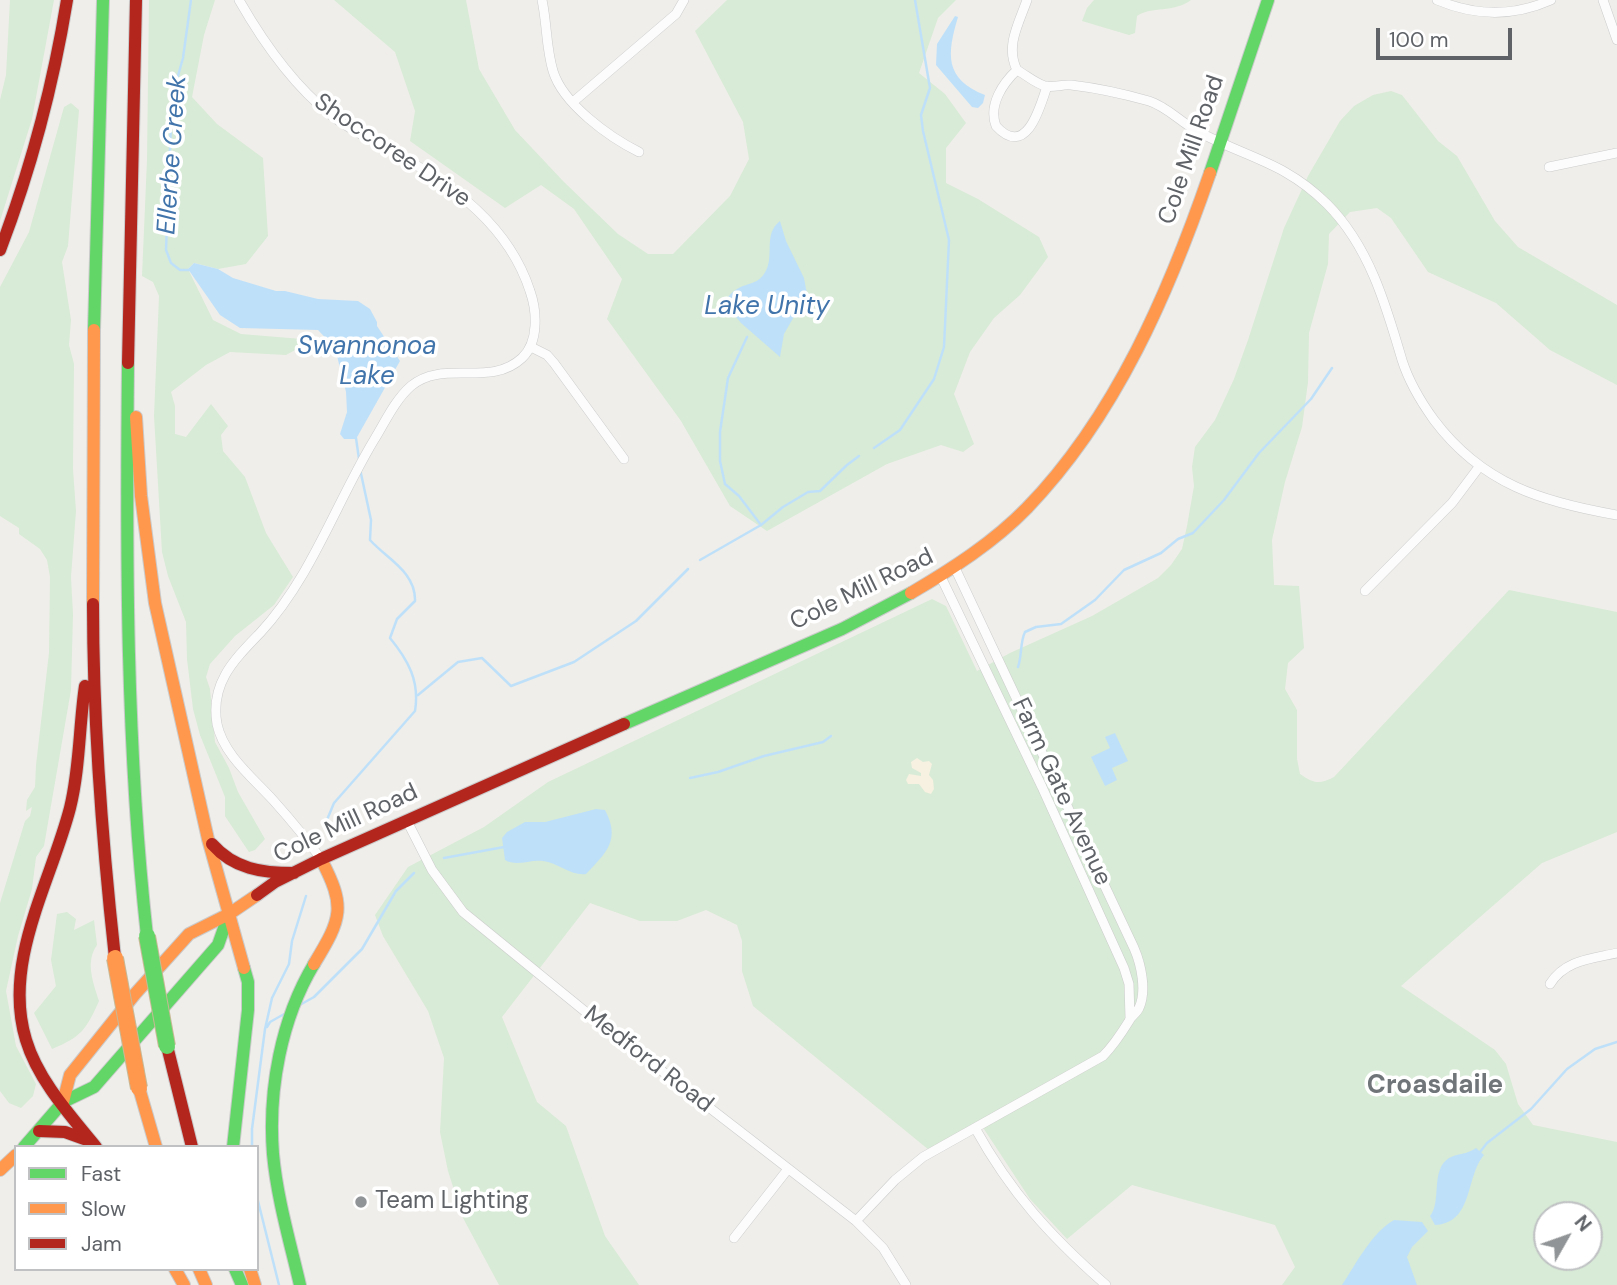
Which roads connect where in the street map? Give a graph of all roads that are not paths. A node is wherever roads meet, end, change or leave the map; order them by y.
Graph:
1 (66, 0) edge
2 (103, 0) edge
3 (136, 0) edge
4 (239, 0) edge
5 (542, 0) edge
6 (684, 0) edge
7 (1027, 0) edge
8 (1268, 0) edge
9 (1437, 0) edge
10 (1551, 0) edge
11 (1603, 0) edge
12 (1617, 40) edge
13 (1017, 70) junction
14 (1047, 86) junction
15 (573, 102) junction
16 (1220, 141) junction
17 (639, 152) dead end
18 (1617, 153) edge
19 (1549, 167) dead end
20 (0, 250) edge
21 (531, 347) junction
22 (127, 395) junction
23 (624, 459) dead end
24 (1479, 467) junction
25 (1617, 515) edge
26 (948, 573) junction
27 (1365, 591) dead end
28 (94, 635) junction
29 (407, 821) junction
30 (208, 839) junction
31 (321, 859) junction
32 (294, 873) junction
33 (229, 914) junction
34 (1617, 953) edge
35 (1550, 984) dead end
36 (1130, 1018) junction
37 (63, 1102) junction
38 (975, 1128) junction
39 (38, 1131) junction
40 (26, 1145) edge
41 (94, 1145) edge
42 (155, 1145) edge
43 (192, 1145) edge
44 (233, 1145) edge
45 (14, 1157) edge
46 (788, 1169) junction
47 (0, 1170) edge
48 (856, 1221) junction
49 (734, 1238) dead end
50 (300, 1285) edge
51 (906, 1285) edge
52 (1106, 1285) edge

1 - 20 main road
2 - 28 main road
3 - 22 main road
4 - 21 street, Shoccoree Drive
5 - 15 street
6 - 15 street
7 - 13 street
8 - 16 main road, Cole Mill Road
9 - 10 street
11 - 12 street
13 - 14 street
13 - 14 street
14 - 16 street
15 - 17 street
16 - 24 street
16 - 26 main road, Cole Mill Road
18 - 19 street
21 - 23 street
21 - 31 street
22 - 30 main road
22 - 43 main road, bridge
24 - 25 street
24 - 27 street
26 - 29 main road, Cole Mill Road
26 - 36 street, Farm Gate Avenue
26 - 36 street, Farm Gate Avenue
28 - 37 main road
28 - 42 main road, bridge
29 - 31 main road, Cole Mill Road
29 - 46 street, Medford Road
30 - 32 main road
30 - 33 main road
31 - 32 main road, Cole Mill Road
31 - 50 main road
32 - 33 main road, Cole Mill Road
33 - 37 main road, Cole Mill Road
33 - 37 main road, Cole Mill Road
33 - 44 main road
34 - 35 street
36 - 38 street, Farm Gate Avenue
37 - 39 main road, Cole Mill Road
37 - 41 main road
38 - 48 street, Farm Gate Avenue
38 - 52 street
39 - 40 main road, Cole Mill Road
39 - 41 main road
45 - 47 main road
46 - 48 street, Medford Road
46 - 49 street
48 - 51 street, Medford Road

